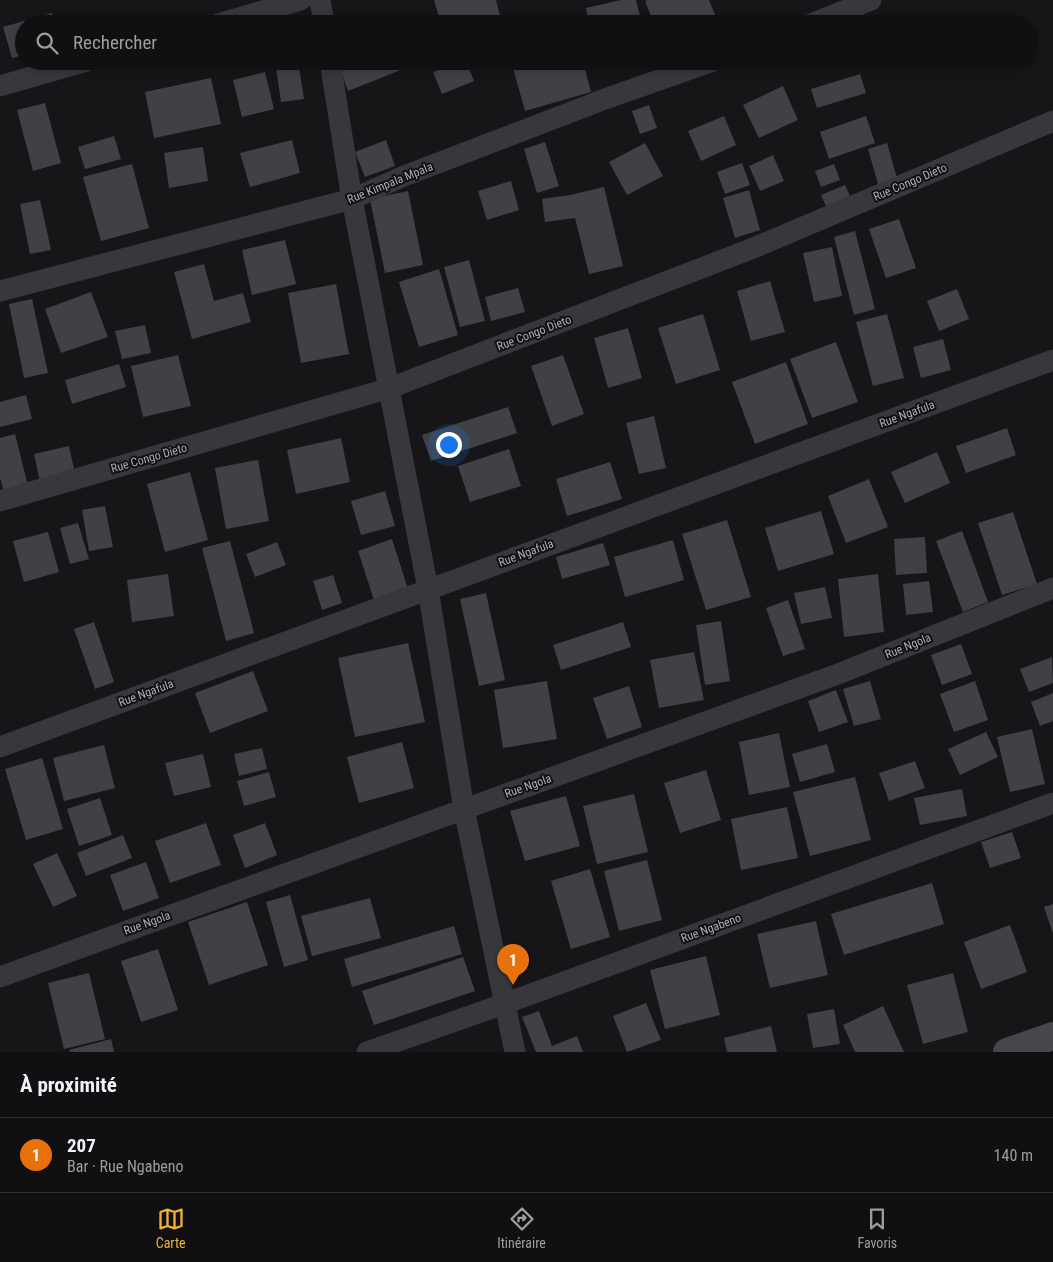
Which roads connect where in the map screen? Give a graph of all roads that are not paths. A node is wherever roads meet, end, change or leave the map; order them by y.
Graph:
1 (301, 0) edge
2 (320, 0) edge
3 (871, 0) edge
4 (249, 15) edge
5 (322, 15) edge
6 (834, 15) edge
7 (56, 70) edge
8 (331, 70) edge
9 (688, 70) edge
10 (0, 86) edge
11 (1053, 121) edge
12 (352, 199) junction
13 (0, 291) edge
14 (1053, 360) edge
15 (390, 388) junction
16 (0, 501) edge
17 (1053, 588) edge
18 (428, 589) junction
19 (0, 747) edge
20 (1053, 802) edge
21 (464, 809) junction
22 (0, 977) edge
23 (504, 1004) junction
24 (1053, 1036) edge
25 (367, 1052) edge
26 (515, 1052) edge
27 (1007, 1052) edge

1 - 4 street
2 - 5 street
3 - 6 street
7 - 10 street
8 - 12 street
9 - 12 street, Rue Kimpala Mpala
11 - 15 street, Rue Congo Dieto
12 - 13 street, Rue Kimpala Mpala
12 - 15 street
14 - 18 street, Rue Ngafula
15 - 16 street, Rue Congo Dieto
15 - 18 street
17 - 21 street, Rue Ngola
18 - 19 street, Rue Ngafula
18 - 21 street
20 - 23 street, Rue Ngabeno
21 - 22 street, Rue Ngola
21 - 23 street
23 - 25 street, Rue Ngabeno
23 - 26 street
24 - 27 main road

